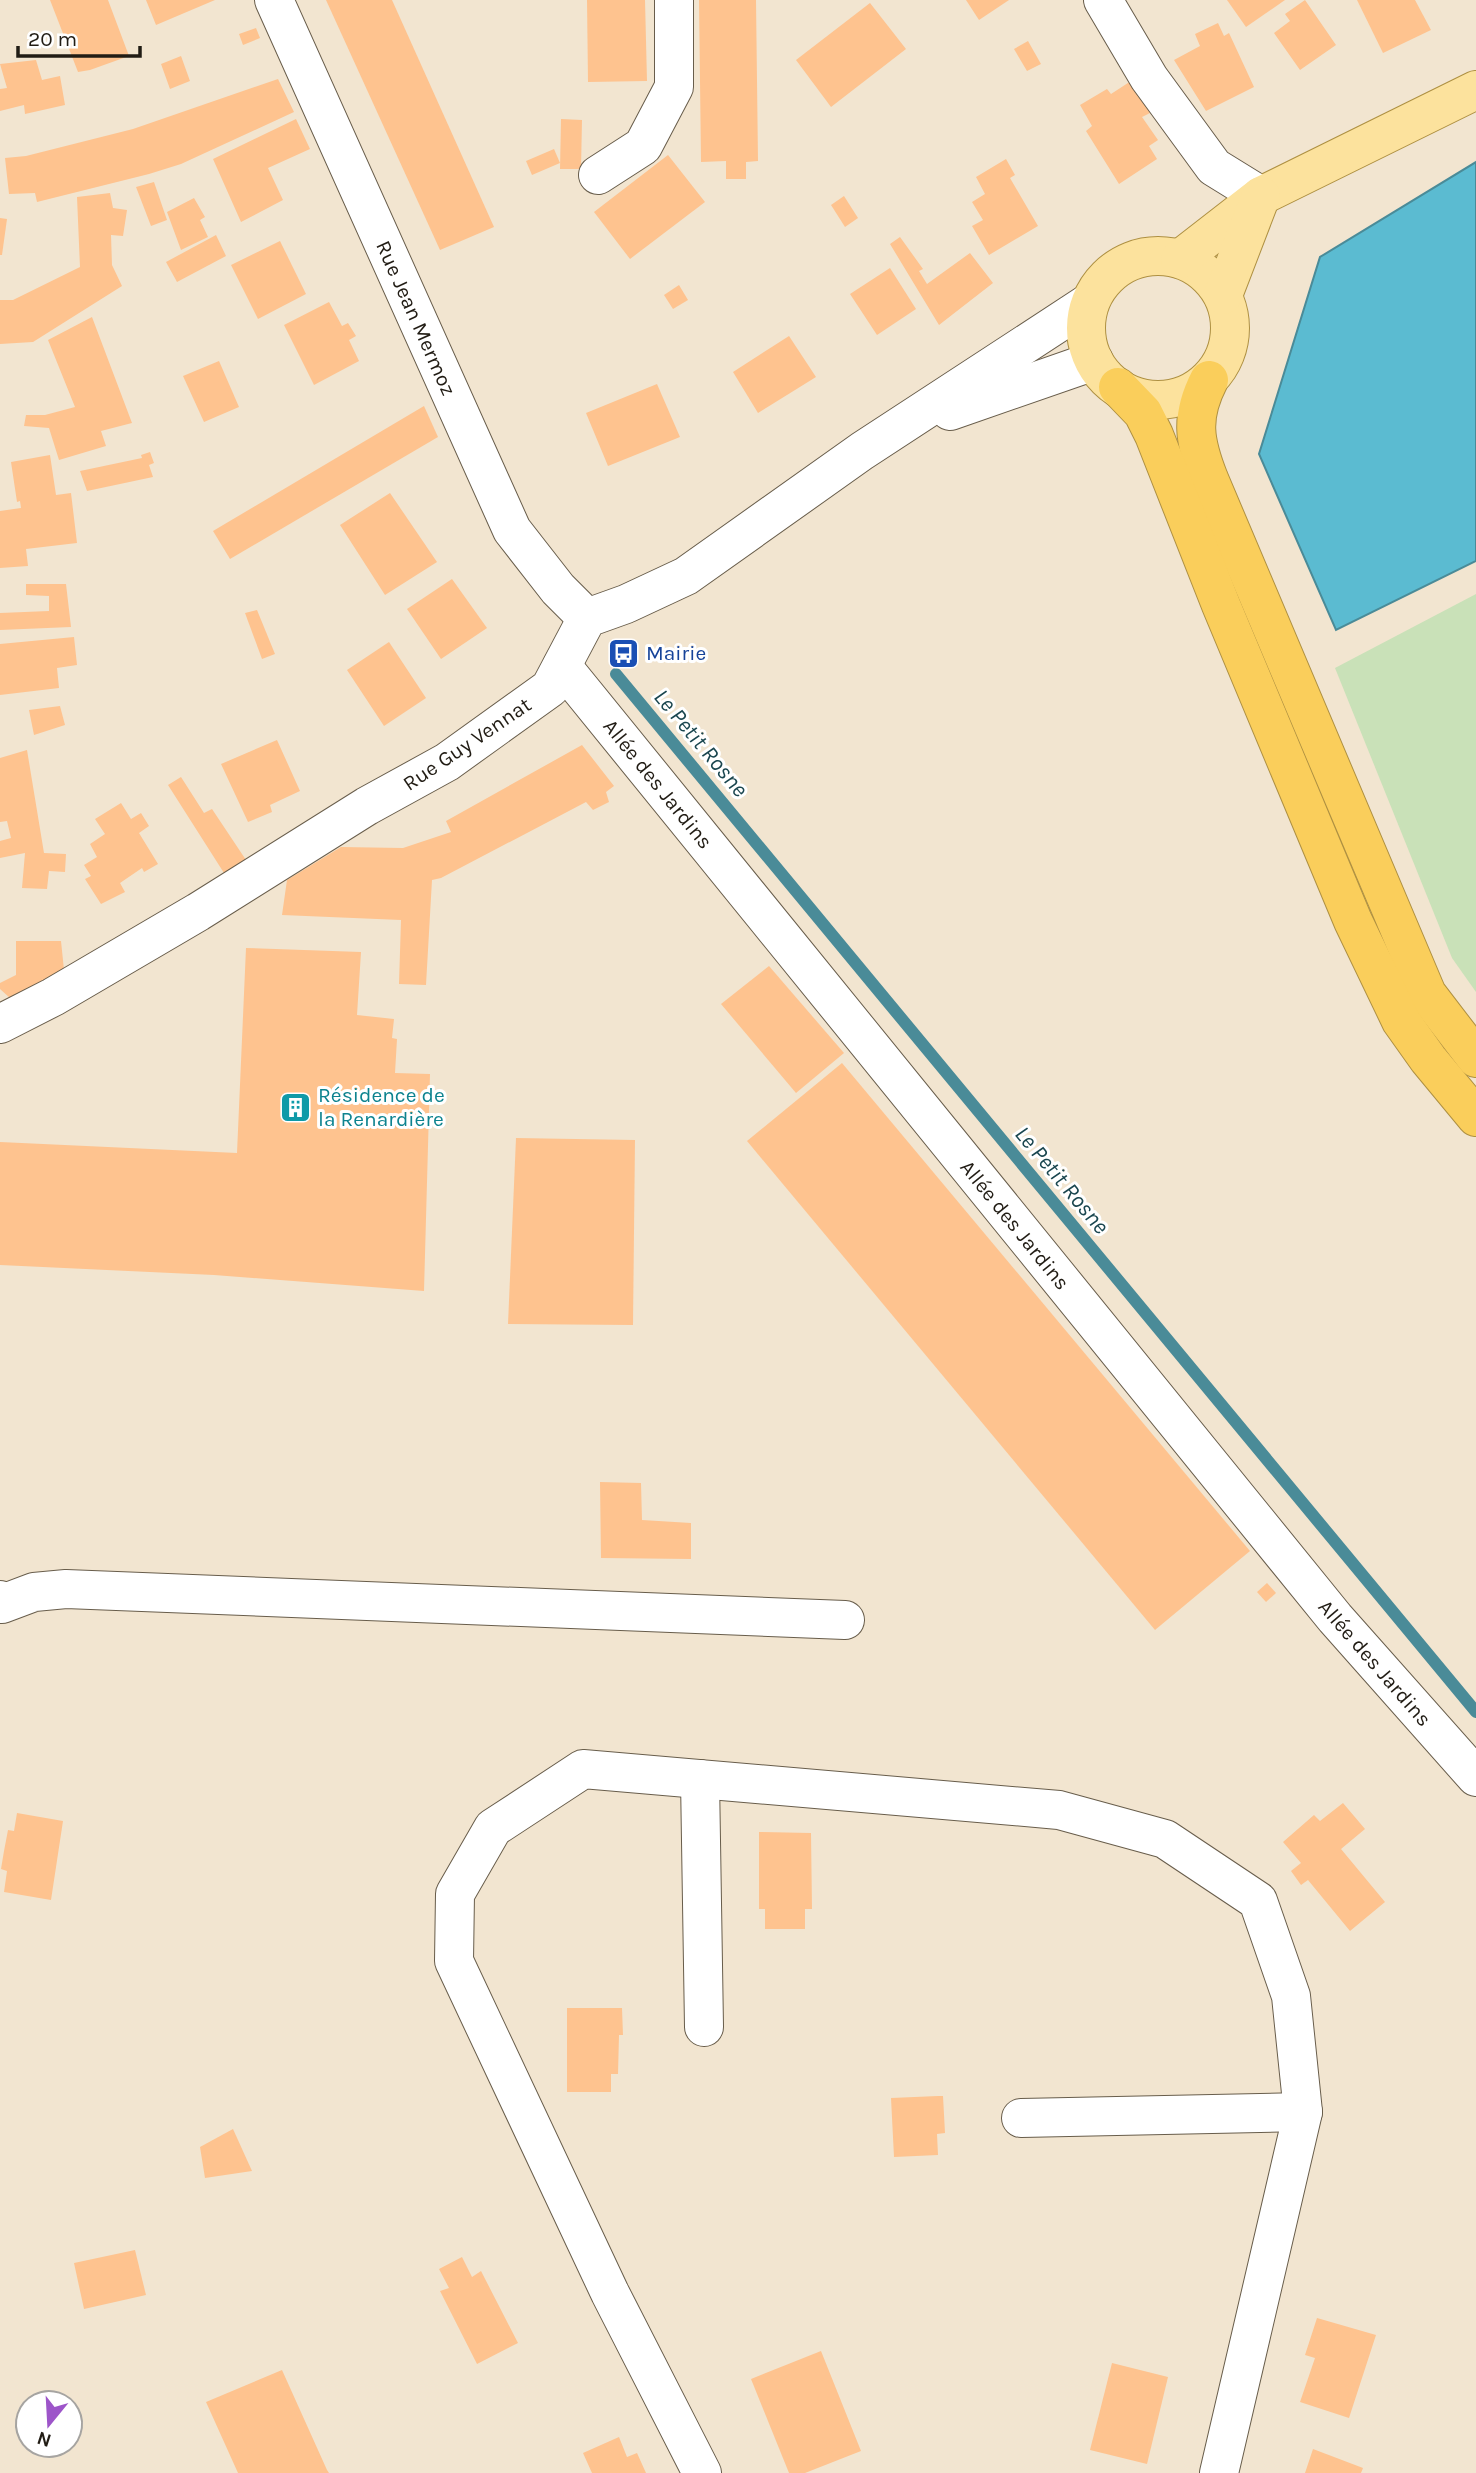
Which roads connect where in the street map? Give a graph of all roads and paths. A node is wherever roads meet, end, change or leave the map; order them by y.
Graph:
1 (274, 0) edge
2 (674, 0) edge
3 (1103, 0) edge
4 (1476, 90) edge
5 (598, 175) dead end
6 (1261, 196) junction
7 (1180, 259) junction
8 (1223, 295) junction
9 (1090, 302) junction
10 (1106, 374) junction
11 (1209, 380) junction
12 (862, 450) junction
13 (587, 618) junction
14 (562, 666) junction
15 (0, 1024) edge
16 (1476, 1058) edge
17 (1476, 1117) edge
18 (1, 1602) edge
19 (845, 1620) dead end
20 (1476, 1777) edge
21 (701, 1779) junction
22 (704, 2027) dead end
23 (1303, 2112) junction
24 (1021, 2118) dead end
25 (702, 2473) edge
26 (1220, 2473) edge

1 - 13 street, Rue Jean Mermoz
2 - 5 street
3 - 6 street
4 - 6 main road
6 - 7 main road
6 - 8 main road
7 - 8 main road
7 - 9 main road
8 - 11 main road
9 - 10 main road
9 - 12 street
10 - 11 main road
10 - 12 street
10 - 17 highway
11 - 16 highway
12 - 13 street
13 - 14 street, Rue Guy Vennat
14 - 15 street, Rue Guy Vennat
14 - 20 street, Allée des Jardins
18 - 19 street
21 - 22 street
21 - 23 street
21 - 25 street
23 - 24 street
23 - 26 street

